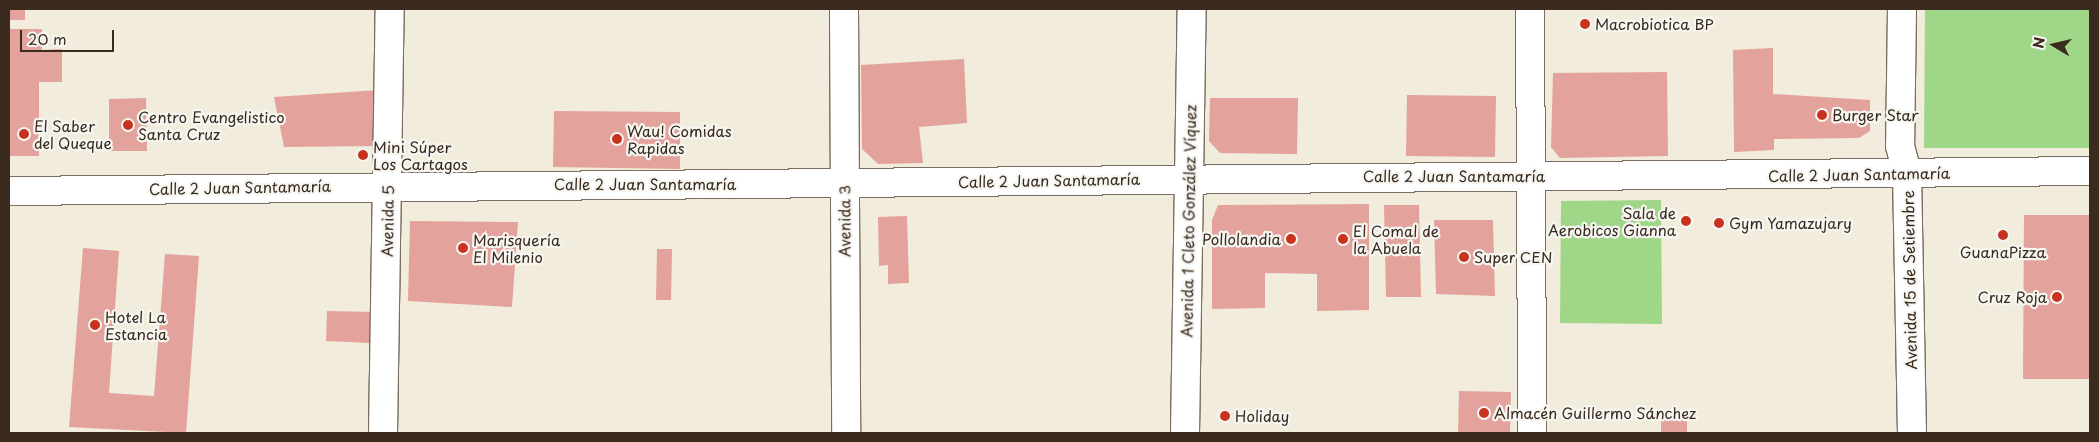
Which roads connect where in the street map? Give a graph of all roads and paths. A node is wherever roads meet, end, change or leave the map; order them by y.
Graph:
1 (390, 9) edge
2 (844, 9) edge
3 (1192, 9) edge
4 (1530, 9) edge
5 (1902, 9) edge
6 (2090, 171) edge
7 (1907, 173) junction
8 (1529, 176) junction
9 (1188, 178) junction
10 (844, 184) junction
11 (388, 185) junction
12 (9, 191) edge
13 (384, 433) edge
14 (846, 433) edge
15 (1185, 433) edge
16 (1532, 433) edge
17 (1912, 433) edge

1 - 11 street, Avenida 5
2 - 10 street, Avenida 3
3 - 9 street, Avenida 1 Cleto González Víquez
4 - 8 street
5 - 7 street, Avenida 15 de Setiembre
6 - 7 street, Calle 2 Juan Santamaría
7 - 8 street, Calle 2 Juan Santamaría
7 - 17 street, Avenida 15 de Setiembre
8 - 9 street, Calle 2 Juan Santamaría
8 - 16 street
9 - 10 street, Calle 2 Juan Santamaría
9 - 15 street, Avenida 1 Cleto González Víquez
10 - 11 street, Calle 2 Juan Santamaría
10 - 14 street, Avenida 3
11 - 12 street, Calle 2 Juan Santamaría
11 - 13 street, Avenida 5

